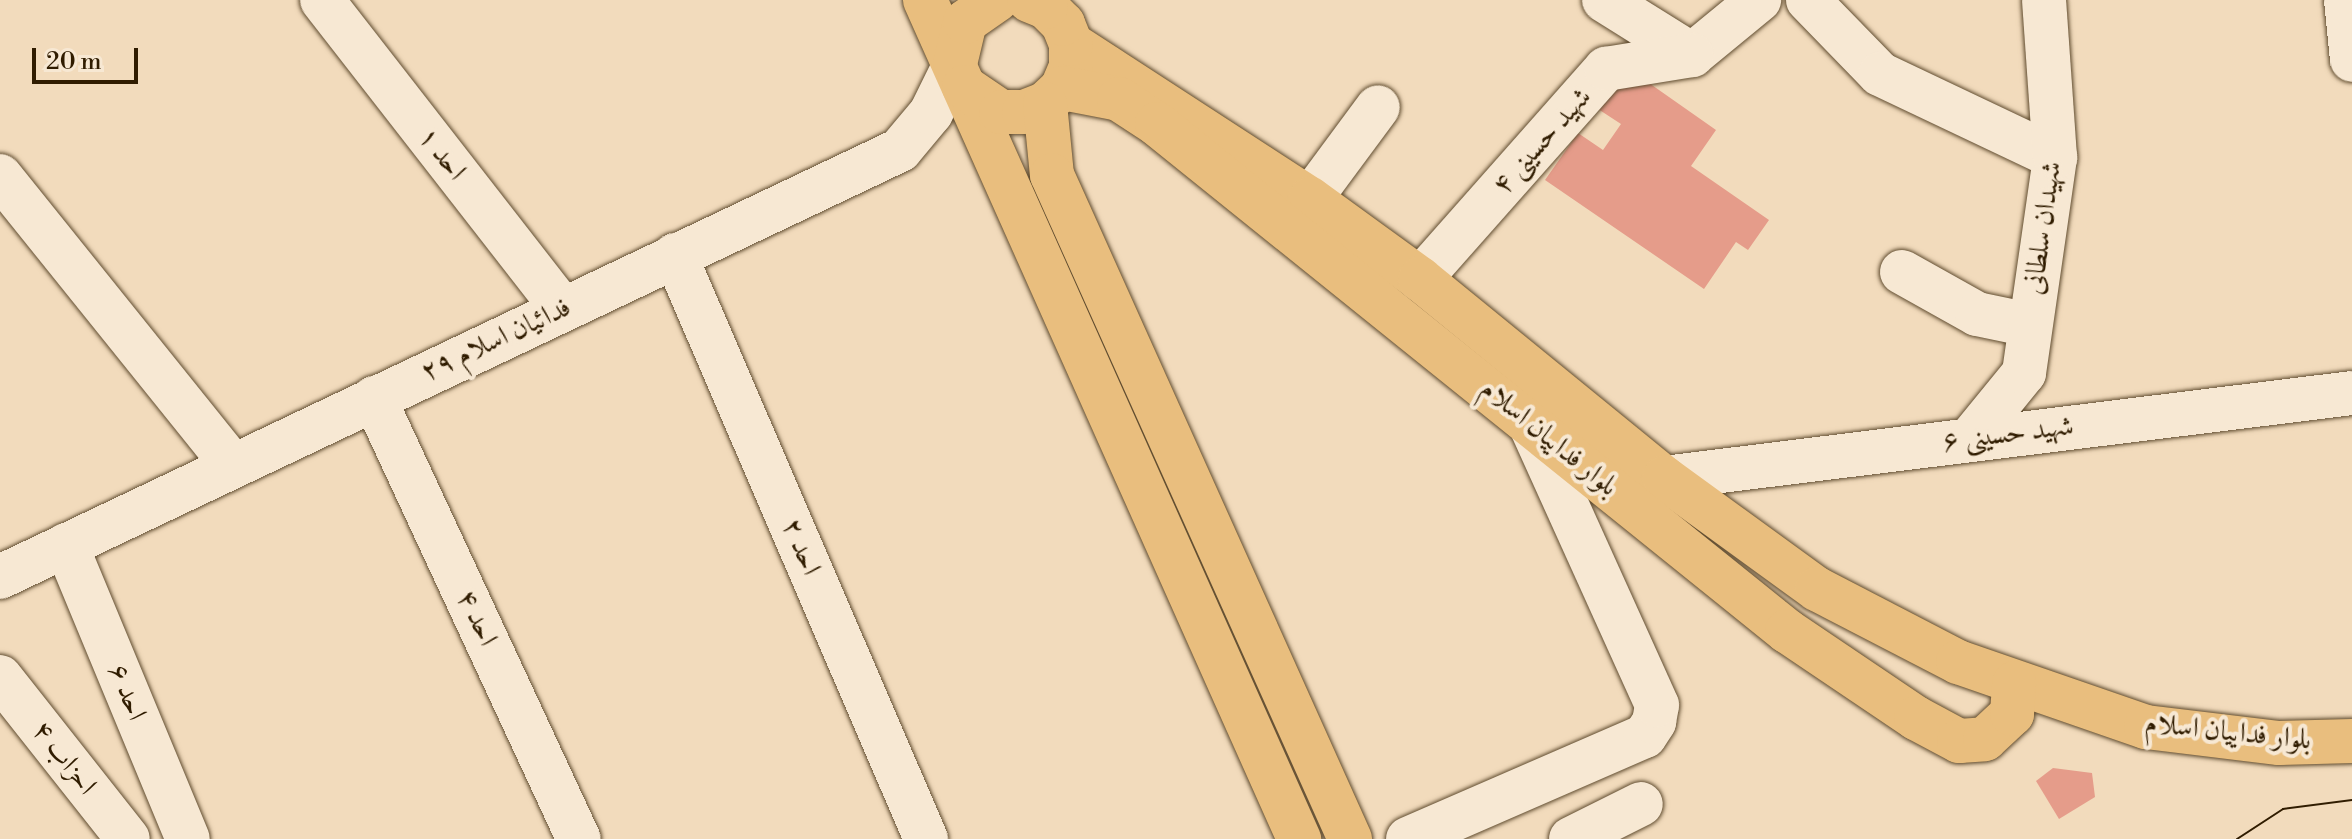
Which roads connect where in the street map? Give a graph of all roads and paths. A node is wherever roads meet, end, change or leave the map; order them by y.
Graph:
1 (322, 0) edge
2 (925, 0) edge
3 (997, 0) edge
4 (1604, 0) edge
5 (1759, 0) edge
6 (1808, 0) edge
7 (2044, 0) edge
8 (1039, 2) edge
9 (1071, 44) junction
10 (1692, 55) junction
11 (959, 76) junction
12 (1053, 96) junction
13 (1378, 107) dead end
14 (2055, 157) junction
15 (0, 176) edge
16 (1310, 199) junction
17 (675, 255) junction
18 (1902, 272) dead end
19 (1420, 279) junction
20 (562, 308) junction
21 (2030, 325) junction
22 (2352, 393) edge
23 (374, 398) junction
24 (1529, 421) junction
25 (1971, 438) junction
26 (233, 466) junction
27 (1664, 478) junction
28 (66, 545) junction
29 (0, 577) edge
30 (0, 677) edge
31 (2014, 683) junction
32 (2352, 741) edge
33 (1641, 804) dead end
34 (182, 825) edge
35 (128, 839) edge
36 (140, 839) edge
37 (579, 839) edge
38 (926, 839) edge
39 (1299, 839) edge
40 (1350, 839) edge
41 (1408, 839) edge
42 (1571, 839) edge

1 - 20 street, احد ۱
2 - 11 main road
3 - 11 main road
4 - 10 street
5 - 10 street
6 - 14 street
7 - 14 street, شهیدان سلطانی
8 - 9 main road
9 - 12 main road
9 - 16 main road, بلوار فداییان اسلام
10 - 19 street, شهید حسینی ۴
11 - 12 main road
11 - 17 street, فدائیان اسلام ۲۹
11 - 39 main road
12 - 24 main road, بلوار فداییان اسلام
12 - 40 main road
13 - 16 street
14 - 21 street, شهیدان سلطانی
15 - 26 street
16 - 19 main road, بلوار فداییان اسلام
17 - 20 street, فدائیان اسلام ۲۹
17 - 38 street, احد ۲
18 - 21 street
19 - 27 main road, بلوار فداییان اسلام
20 - 23 street, فدائیان اسلام ۲۹
21 - 25 street, شهیدان سلطانی
22 - 25 street, شهید حسینی ۶
23 - 26 street, فدائیان اسلام ۲۹
23 - 37 street, احد ۴
24 - 31 main road, بلوار فداییان اسلام
24 - 41 street
25 - 27 street, شهید حسینی ۶
26 - 28 street, فدائیان اسلام ۲۹
27 - 31 main road, بلوار فداییان اسلام
28 - 29 street, فدائیان اسلام ۲۹
28 - 34 street, احد ۶
30 - 35 street, احزاب ۴
31 - 32 main road, بلوار فداییان اسلام
33 - 42 street
34 - 36 street

